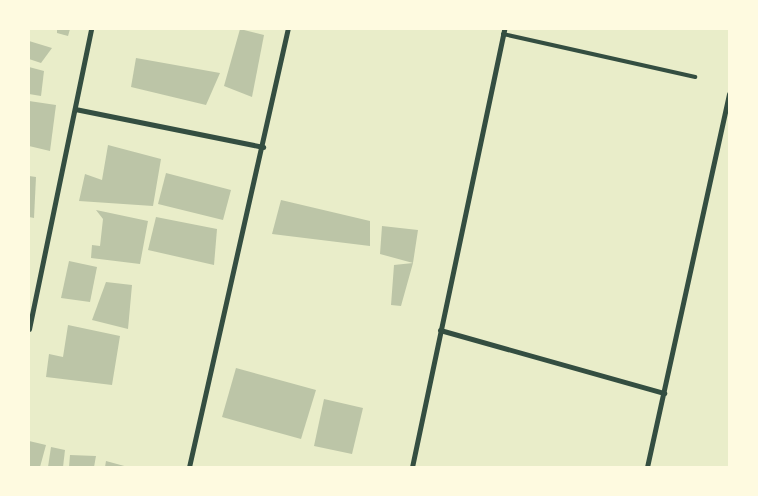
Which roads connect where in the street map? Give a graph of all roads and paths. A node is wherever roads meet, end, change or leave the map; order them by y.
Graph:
1 (91, 29) edge
2 (288, 29) edge
3 (503, 31) edge
4 (695, 77) dead end
5 (729, 94) edge
6 (76, 110) junction
7 (263, 147) junction
8 (29, 330) edge
9 (440, 330) junction
10 (664, 393) junction
11 (189, 467) edge
12 (412, 467) edge
13 (647, 467) edge

1 - 6 street
2 - 7 street
3 - 4 lane
3 - 9 street
5 - 10 street
6 - 7 street
6 - 8 street
7 - 11 street
9 - 10 street
9 - 12 street
10 - 13 street

